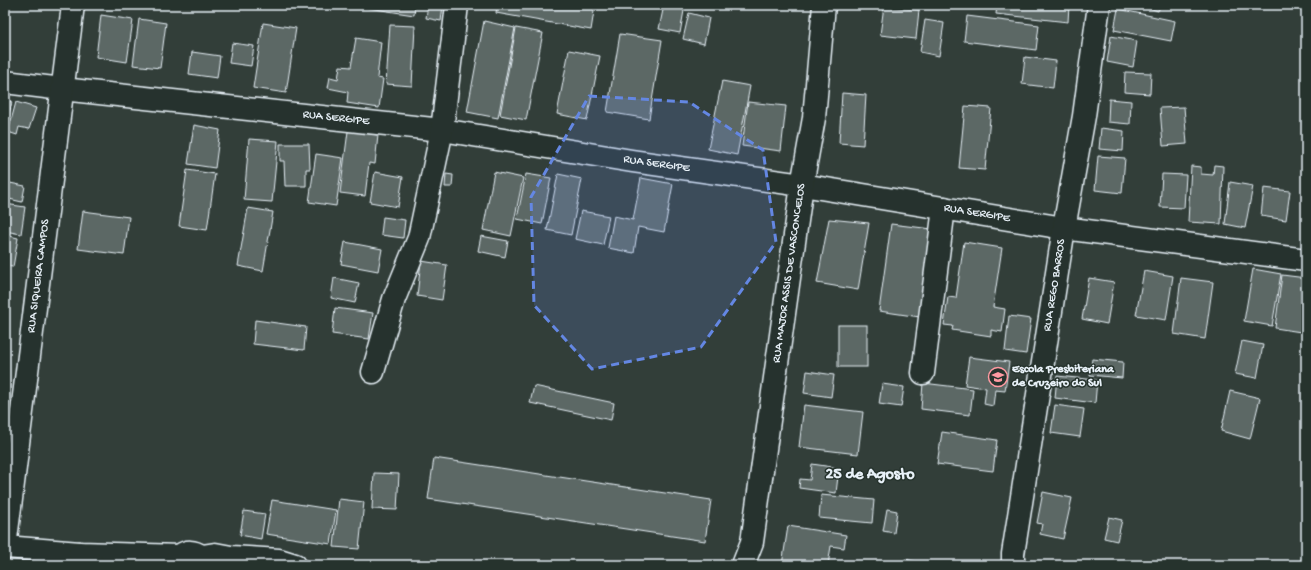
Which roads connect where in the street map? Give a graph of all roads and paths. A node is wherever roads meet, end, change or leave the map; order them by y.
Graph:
1 (73, 5) edge
2 (457, 5) edge
3 (824, 5) edge
4 (1099, 5) edge
5 (5, 82) edge
6 (62, 89) junction
7 (442, 130) junction
8 (802, 185) junction
9 (944, 208) junction
10 (1064, 228) junction
11 (1306, 260) edge
12 (373, 372) dead end
13 (923, 373) dead end
14 (752, 542) junction
15 (5, 547) edge
16 (87, 559) edge
17 (177, 560) edge
18 (204, 561) edge
19 (295, 565) edge
20 (744, 565) edge
21 (756, 565) edge
22 (1013, 565) edge

1 - 6 street, RUA SIQUEIRA CAMPOS
2 - 7 street
3 - 8 street, RUA MAJOR ASSIS DE VASCONCELOS
4 - 10 street, RUA REGO BARROS
5 - 6 street, RUA SERGIPE
6 - 7 street, RUA SERGIPE
6 - 15 street, RUA SIQUEIRA CAMPOS
7 - 8 street, RUA SERGIPE
7 - 12 street
8 - 9 street, RUA SERGIPE
8 - 14 street, RUA MAJOR ASSIS DE VASCONCELOS
9 - 10 street, RUA SERGIPE
9 - 13 street
10 - 11 street, RUA SERGIPE
10 - 22 street, RUA REGO BARROS
14 - 20 street, RUA MAJOR ASSIS DE VASCONCELOS
14 - 21 street, RUA MAJOR ASSIS DE VASCONCELOS
15 - 16 street
16 - 17 street
17 - 18 street
18 - 19 street

